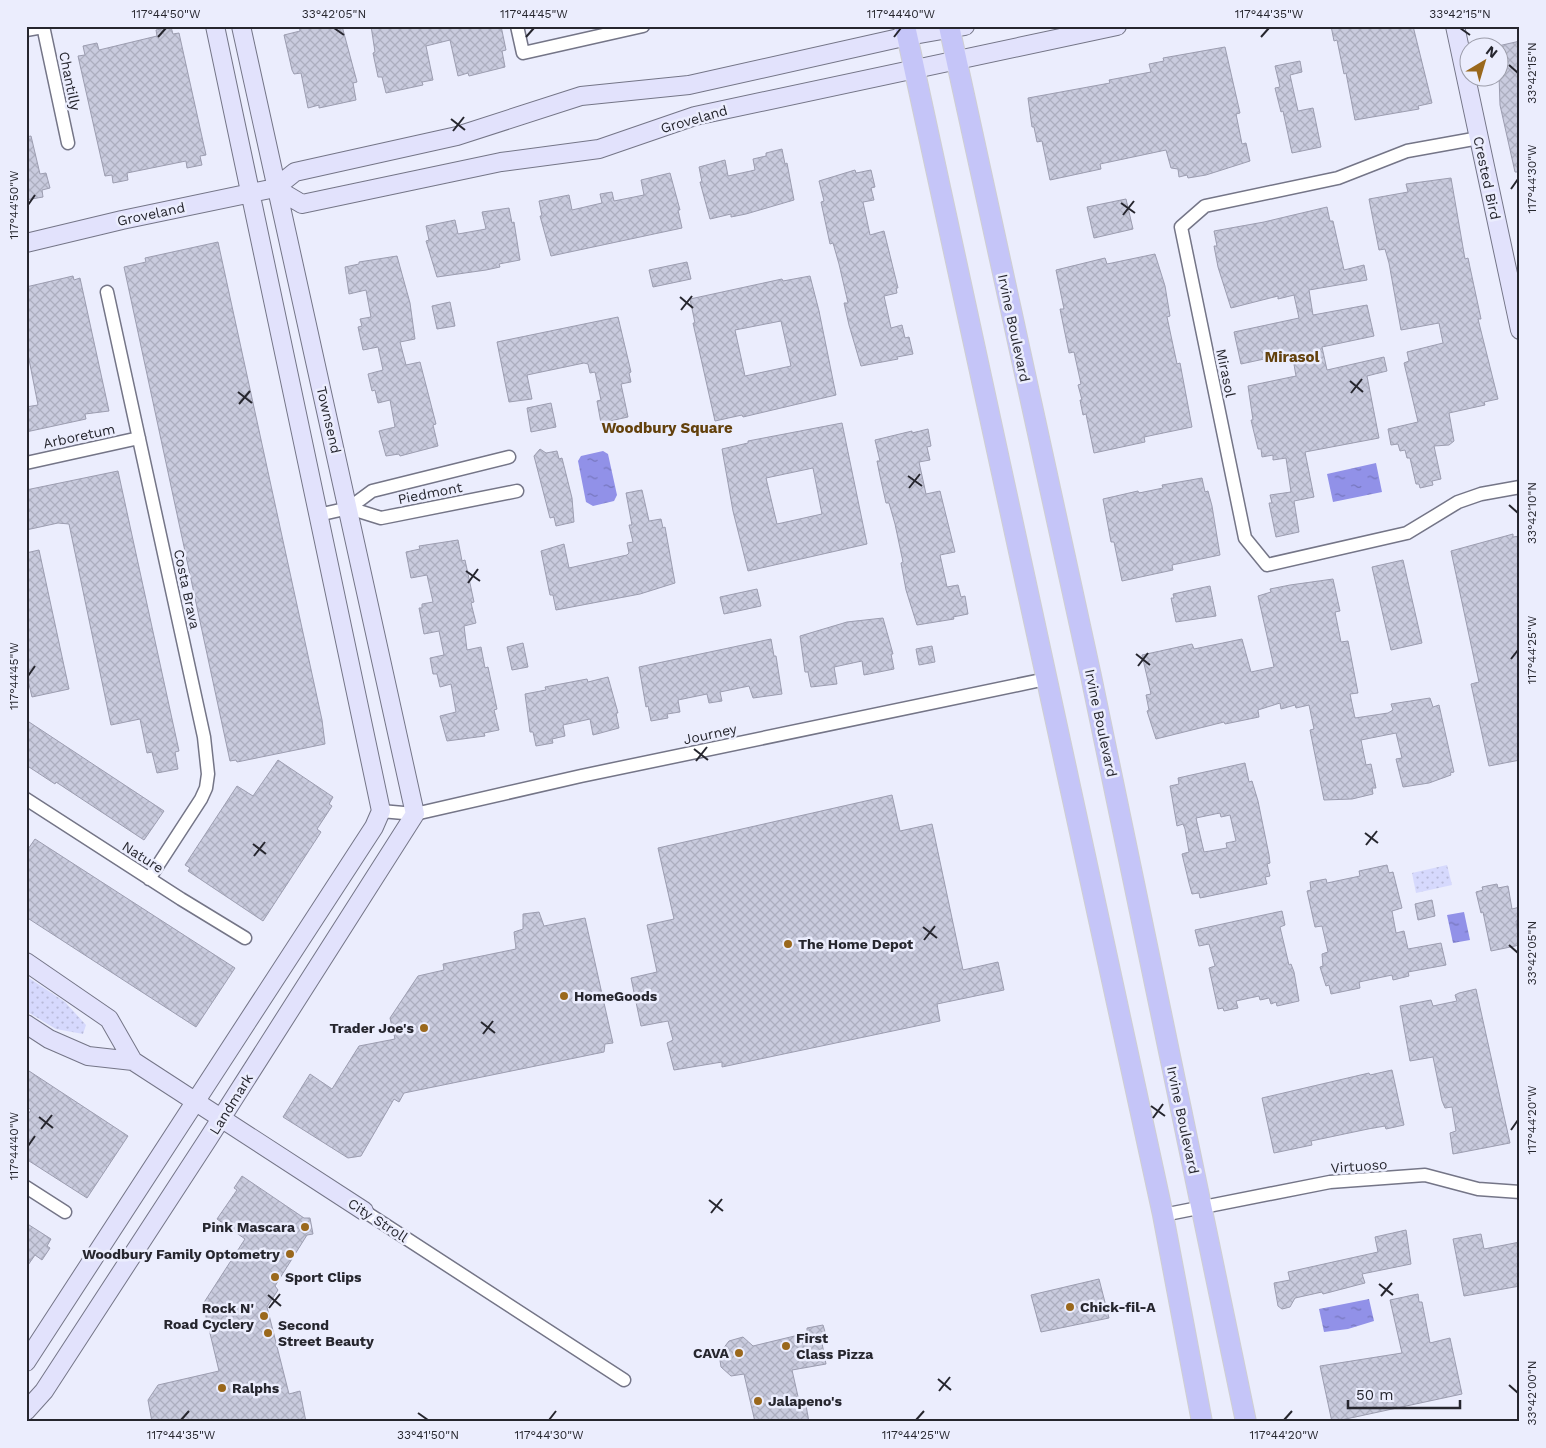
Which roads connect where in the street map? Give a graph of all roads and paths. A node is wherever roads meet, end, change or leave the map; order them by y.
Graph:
1 (43, 26) edge
2 (215, 26) edge
3 (241, 26) edge
4 (517, 26) edge
5 (643, 26) edge
6 (1117, 26) edge
7 (1455, 26) edge
8 (955, 27) edge
9 (26, 30) edge
10 (906, 31) edge
11 (956, 61) junction
12 (914, 68) junction
13 (1479, 138) junction
14 (68, 143) dead end
15 (276, 188) junction
16 (249, 192) junction
17 (26, 243) edge
18 (107, 292) dead end
19 (1520, 330) edge
20 (139, 438) junction
21 (509, 457) dead end
22 (26, 462) edge
23 (1520, 487) edge
24 (517, 492) dead end
25 (349, 508) junction
26 (318, 515) junction
27 (1046, 679) junction
28 (26, 799) edge
29 (381, 811) junction
30 (415, 814) junction
31 (149, 879) junction
32 (245, 938) dead end
33 (26, 962) edge
34 (26, 1024) edge
35 (133, 1061) junction
36 (195, 1102) junction
37 (221, 1120) junction
38 (26, 1187) edge
39 (1520, 1192) edge
40 (1201, 1208) junction
41 (364, 1211) joint
42 (65, 1212) dead end
43 (1163, 1215) junction
44 (26, 1362) edge
45 (624, 1380) dead end
46 (26, 1411) edge
47 (1202, 1422) edge
48 (1246, 1422) edge

1 - 9 street
1 - 14 street, Chantilly
2 - 16 street, Townsend
3 - 15 street, Townsend
4 - 5 street
6 - 11 street, Groveland
7 - 13 street, Crested Bird
8 - 10 street
8 - 11 main road, Irvine Boulevard
10 - 12 main road
10 - 15 street
11 - 12 street, Groveland
11 - 40 main road, Irvine Boulevard
12 - 15 street, Groveland
12 - 27 main road
13 - 19 street, Crested Bird
13 - 23 street, Mirasol
15 - 16 street, Groveland
15 - 25 street, Townsend
16 - 17 street, Groveland
16 - 26 street, Townsend
18 - 20 street, Costa Brava
20 - 22 street, Arboretum
20 - 31 street, Costa Brava
21 - 25 street, Piedmont
24 - 25 street, Piedmont
25 - 26 street, Piedmont
25 - 30 street, Townsend
26 - 29 street, Townsend
27 - 30 street, Journey
27 - 43 main road
28 - 31 street, Nature
29 - 30 street, Journey
29 - 36 street
30 - 37 street, Landmark
31 - 32 street, Nature
33 - 35 street, City Stroll
34 - 35 street, City Stroll
35 - 36 street, City Stroll
36 - 37 street, City Stroll
36 - 44 street
37 - 41 street, City Stroll
37 - 46 street, Landmark
38 - 42 street
39 - 40 street, Virtuoso
40 - 43 street, Virtuoso
40 - 48 main road, Irvine Boulevard
41 - 45 street, City Stroll
43 - 47 main road

